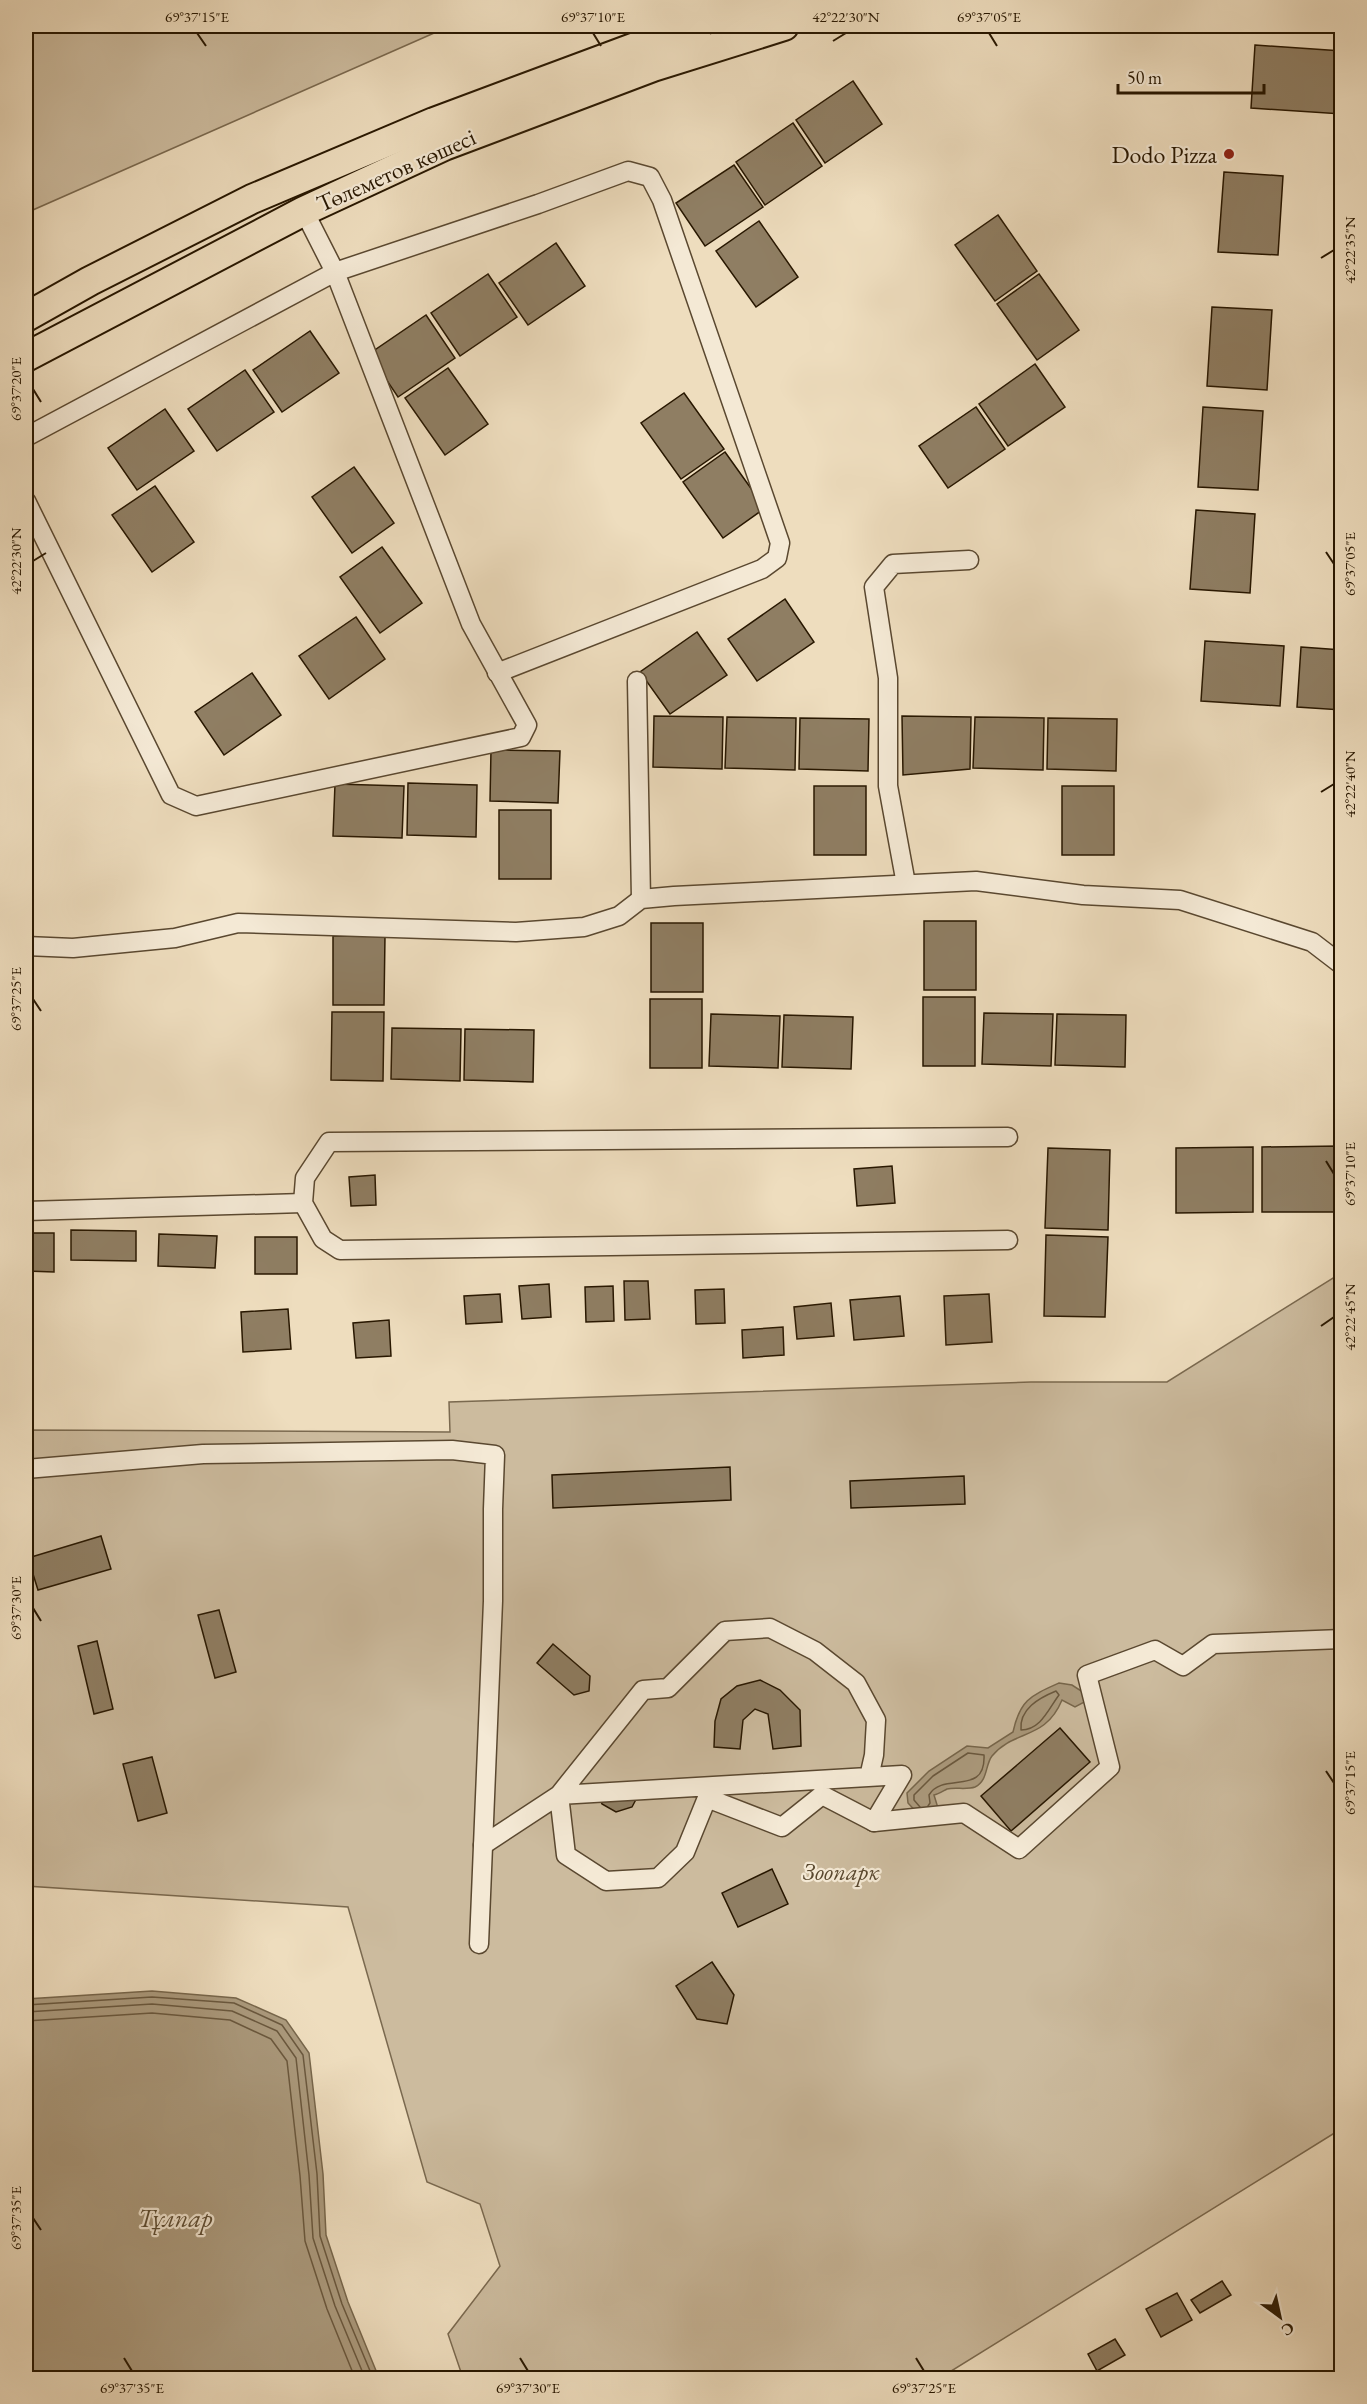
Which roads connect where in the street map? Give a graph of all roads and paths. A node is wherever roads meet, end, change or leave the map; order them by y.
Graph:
1 (699, 26) edge
2 (784, 26) edge
3 (304, 211) junction
4 (335, 272) junction
5 (26, 317) edge
6 (26, 357) edge
7 (26, 437) edge
8 (26, 501) edge
9 (969, 560) dead end
10 (497, 673) junction
11 (637, 681) dead end
12 (906, 884) junction
13 (641, 899) junction
14 (26, 946) edge
15 (1341, 965) edge
16 (1008, 1137) dead end
17 (303, 1203) junction
18 (26, 1210) edge
19 (1008, 1240) dead end
20 (26, 1469) edge
21 (1341, 1639) edge
22 (869, 1777) junction
23 (559, 1795) junction
24 (874, 1822) junction
25 (483, 1845) junction
26 (479, 1944) dead end

1 - 5 main road, Төлеметов көшесі
2 - 3 main road, Төлеметов көшесі
3 - 4 street
3 - 6 main road, Төлеметов көшесі
4 - 7 street
4 - 10 street
4 - 10 street
8 - 10 street
9 - 12 street
11 - 13 street
12 - 13 street
12 - 15 street
13 - 14 street
16 - 17 street
17 - 18 street
17 - 19 street
20 - 25 street
21 - 24 street
22 - 23 street
22 - 23 street
22 - 24 street
23 - 24 street
23 - 25 street
25 - 26 street

